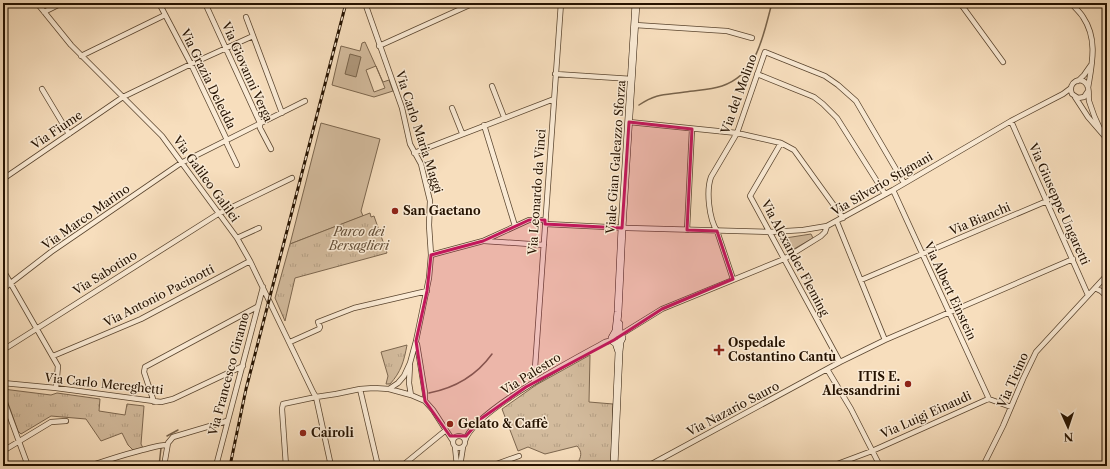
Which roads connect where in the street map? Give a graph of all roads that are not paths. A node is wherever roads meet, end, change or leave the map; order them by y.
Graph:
1 (37, 3) edge
2 (62, 3) edge
3 (159, 3) edge
4 (205, 3) edge
5 (365, 3) edge
6 (474, 3) edge
7 (561, 3) edge
8 (636, 3) edge
9 (960, 3) edge
10 (1071, 3) edge
11 (44, 12) junction
12 (165, 15) junction
13 (246, 18) dead end
14 (635, 25) junction
15 (253, 36) junction
16 (752, 38) dead end
17 (379, 46) junction
18 (226, 48) junction
19 (81, 56) junction
20 (1003, 62) dead end
21 (191, 64) junction
22 (1092, 64) junction
23 (555, 74) junction
24 (757, 74) junction
25 (632, 79) junction
26 (1078, 81) junction
27 (492, 86) dead end
28 (1071, 88) junction
29 (42, 89) dead end
30 (1088, 89) junction
31 (1063, 94) junction
32 (1073, 96) junction
33 (123, 98) junction
34 (554, 99) junction
35 (305, 101) dead end
36 (452, 108) dead end
37 (282, 112) junction
38 (504, 117) junction
39 (1011, 121) junction
40 (629, 122) junction
41 (260, 123) junction
42 (484, 125) junction
43 (692, 129) junction
44 (1101, 131) junction
45 (462, 133) junction
46 (738, 133) junction
47 (70, 134) junction
48 (1107, 139) edge
49 (227, 140) junction
50 (781, 143) junction
51 (271, 149) dead end
52 (414, 152) junction
53 (181, 163) junction
54 (237, 165) dead end
55 (292, 178) dead end
56 (3, 179) edge
57 (904, 184) junction
58 (893, 190) junction
59 (885, 194) junction
60 (1047, 201) junction
61 (218, 214) junction
62 (842, 218) junction
63 (545, 222) junction
64 (837, 222) junction
65 (515, 226) junction
66 (827, 226) junction
67 (259, 228) dead end
68 (622, 228) junction
69 (687, 230) junction
70 (717, 231) junction
71 (770, 232) junction
72 (236, 238) junction
73 (482, 241) junction
74 (544, 245) junction
75 (922, 254) junction
76 (431, 255) junction
77 (784, 258) junction
78 (1073, 259) junction
79 (250, 260) junction
80 (3, 270) edge
81 (1107, 275) edge
82 (733, 279) junction
83 (861, 280) junction
84 (11, 283) junction
85 (263, 287) junction
86 (1095, 288) junction
87 (3, 289) edge
88 (428, 290) junction
89 (1088, 295) junction
90 (1107, 297) edge
91 (257, 307) junction
92 (949, 313) junction
93 (36, 328) junction
94 (617, 339) junction
95 (885, 340) junction
96 (416, 341) junction
97 (290, 342) junction
98 (3, 350) edge
99 (53, 356) junction
100 (840, 362) junction
101 (410, 363) junction
102 (243, 366) junction
103 (827, 369) junction
104 (534, 382) junction
105 (3, 383) edge
106 (56, 388) junction
107 (360, 389) junction
108 (389, 389) junction
109 (411, 395) junction
110 (316, 397) junction
111 (3, 398) edge
112 (989, 399) junction
113 (425, 401) junction
114 (154, 402) junction
115 (1011, 407) junction
116 (66, 421) dead end
117 (227, 421) junction
118 (446, 430) junction
119 (460, 438) junction
120 (19, 441) junction
121 (167, 445) junction
122 (455, 447) junction
123 (463, 447) junction
124 (3, 451) edge
125 (872, 451) junction
126 (519, 456) dead end
127 (95, 464) dead end
128 (654, 464) edge
129 (28, 466) edge
130 (164, 466) edge
131 (216, 466) edge
132 (286, 466) edge
133 (331, 466) edge
134 (378, 466) edge
135 (402, 466) edge
136 (457, 466) edge
137 (460, 466) edge
138 (491, 466) edge
139 (614, 466) edge
140 (648, 466) edge
141 (832, 466) edge
142 (880, 466) edge
143 (983, 466) edge

1 - 11 street, Via Galileo Galilei
2 - 11 street
3 - 12 street, Via Grazia Deledda
4 - 18 street, Via Giovanni Verga
5 - 17 street, Via Carlo Maria Maggi
6 - 17 street
7 - 23 street, Via Leonardo da Vinci
8 - 14 street, Viale Gian Galeazzo Sforza
9 - 20 street
10 - 22 street
11 - 19 street, Via Galileo Galilei
12 - 19 street
12 - 21 street, Via Grazia Deledda
13 - 15 street
14 - 16 street
14 - 25 street, Viale Gian Galeazzo Sforza
15 - 18 street, Via Fiume
15 - 37 street
17 - 52 street, Via Carlo Maria Maggi
18 - 21 street, Via Fiume
18 - 41 street, Via Giovanni Verga
19 - 33 street, Via Galileo Galilei
21 - 33 street, Via Fiume
21 - 49 street, Via Grazia Deledda
22 - 26 street
22 - 30 street
23 - 25 street
23 - 34 street, Via Leonardo da Vinci
24 - 46 street, Via del Molino
24 - 57 street, Via del Molino
24 - 59 street
25 - 40 street, Viale Gian Galeazzo Sforza
26 - 28 street
26 - 30 street
27 - 38 street
28 - 31 street, Via Silverio Stignani
28 - 32 street
29 - 47 street
30 - 32 street
30 - 44 street
31 - 32 street, Via Silverio Stignani
31 - 39 street, Via Silverio Stignani
32 - 44 street
33 - 47 street, Via Fiume
33 - 53 street, Via Galileo Galilei
34 - 38 street
34 - 63 street, Via Leonardo da Vinci
35 - 37 street, Via Marco Marino
36 - 45 street
37 - 41 street, Via Marco Marino
38 - 42 street
39 - 57 street, Via Silverio Stignani
39 - 60 street, Via Giuseppe Ungaretti
40 - 43 street
40 - 68 street, Viale Gian Galeazzo Sforza
41 - 49 street, Via Marco Marino
41 - 51 street, Via Giovanni Verga
42 - 45 street
42 - 65 street
43 - 46 street
43 - 69 street
44 - 48 street
45 - 52 street
46 - 50 street
46 - 70 street, Via del Molino
47 - 56 street, Via Fiume
49 - 53 street, Via Marco Marino
49 - 54 street, Via Grazia Deledda
50 - 62 street
50 - 71 street, Via Alexander Fleming
52 - 76 street, Via Carlo Maria Maggi
53 - 61 street, Via Galileo Galilei
53 - 84 street, Via Marco Marino
55 - 61 street, Via Sabotino
57 - 58 street, Via Silverio Stignani
58 - 59 street, Via Silverio Stignani
58 - 75 street, Via Albert Einstein
59 - 62 street, Via Silverio Stignani
60 - 75 street, Via Bianchi
60 - 78 street, Via Giuseppe Ungaretti
61 - 72 street, Via Galileo Galilei
61 - 93 street, Via Sabotino
62 - 64 street, Via Silverio Stignani
63 - 65 street, Via Silverio Stignani
63 - 68 street, Via Silverio Stignani
63 - 74 street, Via Leonardo da Vinci
64 - 66 street, Via Silverio Stignani
64 - 83 street
65 - 73 street, Via Silverio Stignani
66 - 71 street, Via Silverio Stignani
66 - 77 street, Via Palestro
67 - 72 street
68 - 69 street, Via Silverio Stignani
68 - 94 street, Viale Gian Galeazzo Sforza
69 - 70 street, Via Silverio Stignani
70 - 71 street, Via Silverio Stignani
70 - 82 street, Via del Molino
71 - 77 street, Via Alexander Fleming
72 - 79 street, Via Galileo Galilei
73 - 74 street
73 - 76 street
74 - 104 street, Via Leonardo da Vinci
75 - 83 street, Via Bianchi
75 - 92 street, Via Albert Einstein
76 - 88 street, Via Carlo Maria Maggi
77 - 82 street, Via Palestro
77 - 100 street, Via Alexander Fleming
78 - 89 street, Via Giuseppe Ungaretti
78 - 92 street, Via Nazario Sauro
79 - 85 street, Via Galileo Galilei
79 - 99 street, Via Antonio Pacinotti
80 - 84 street
81 - 86 street, Via Ticino
82 - 94 street, Via Palestro
83 - 95 street
84 - 87 street, Via Marco Marino
84 - 93 street
85 - 91 street, Via Francesco Giramo
85 - 97 street, Via Galileo Galilei
86 - 89 street, Via Ticino
86 - 90 street
88 - 96 street, Via Carlo Maria Maggi
88 - 97 street
89 - 115 street, Via Ticino
91 - 102 street, Via Francesco Giramo
91 - 114 street
92 - 95 street, Via Nazario Sauro
92 - 112 street, Via Albert Einstein
93 - 98 street, Via Sabotino
93 - 99 street
94 - 104 street, Via Palestro
94 - 139 street, Viale Gian Galeazzo Sforza
95 - 100 street, Via Nazario Sauro
96 - 101 street, Via Carlo Maria Maggi
96 - 113 street, Via Carlo Maria Maggi
97 - 110 street, Via Galileo Galilei
99 - 106 street
100 - 103 street, Via Nazario Sauro
101 - 108 street, Via Carlo Maria Maggi
101 - 109 street, Via Carlo Maria Maggi
102 - 114 street, Via Carlo Mereghetti
102 - 117 street, Via Francesco Giramo
103 - 125 street
103 - 128 street, Via Nazario Sauro
104 - 119 street, Via Palestro
105 - 106 street, Via Carlo Mereghetti
106 - 114 street, Via Carlo Mereghetti
107 - 108 street
107 - 110 street
107 - 134 street
108 - 109 street
109 - 113 street
110 - 132 street
110 - 133 street, Via Galileo Galilei
111 - 120 street
112 - 115 street, Via Luigi Einaudi
112 - 125 street, Via Luigi Einaudi
113 - 118 street
115 - 143 street, Via Ticino
116 - 120 street
117 - 121 street
117 - 131 street, Via Francesco Giramo
118 - 119 street
118 - 135 street
119 - 122 street
119 - 123 street
120 - 124 street
120 - 129 street
121 - 127 street
121 - 130 street
122 - 123 street
122 - 136 street
123 - 137 street
125 - 141 street, Via Luigi Einaudi
125 - 142 street
126 - 138 street
128 - 140 street, Via Nazario Sauro

